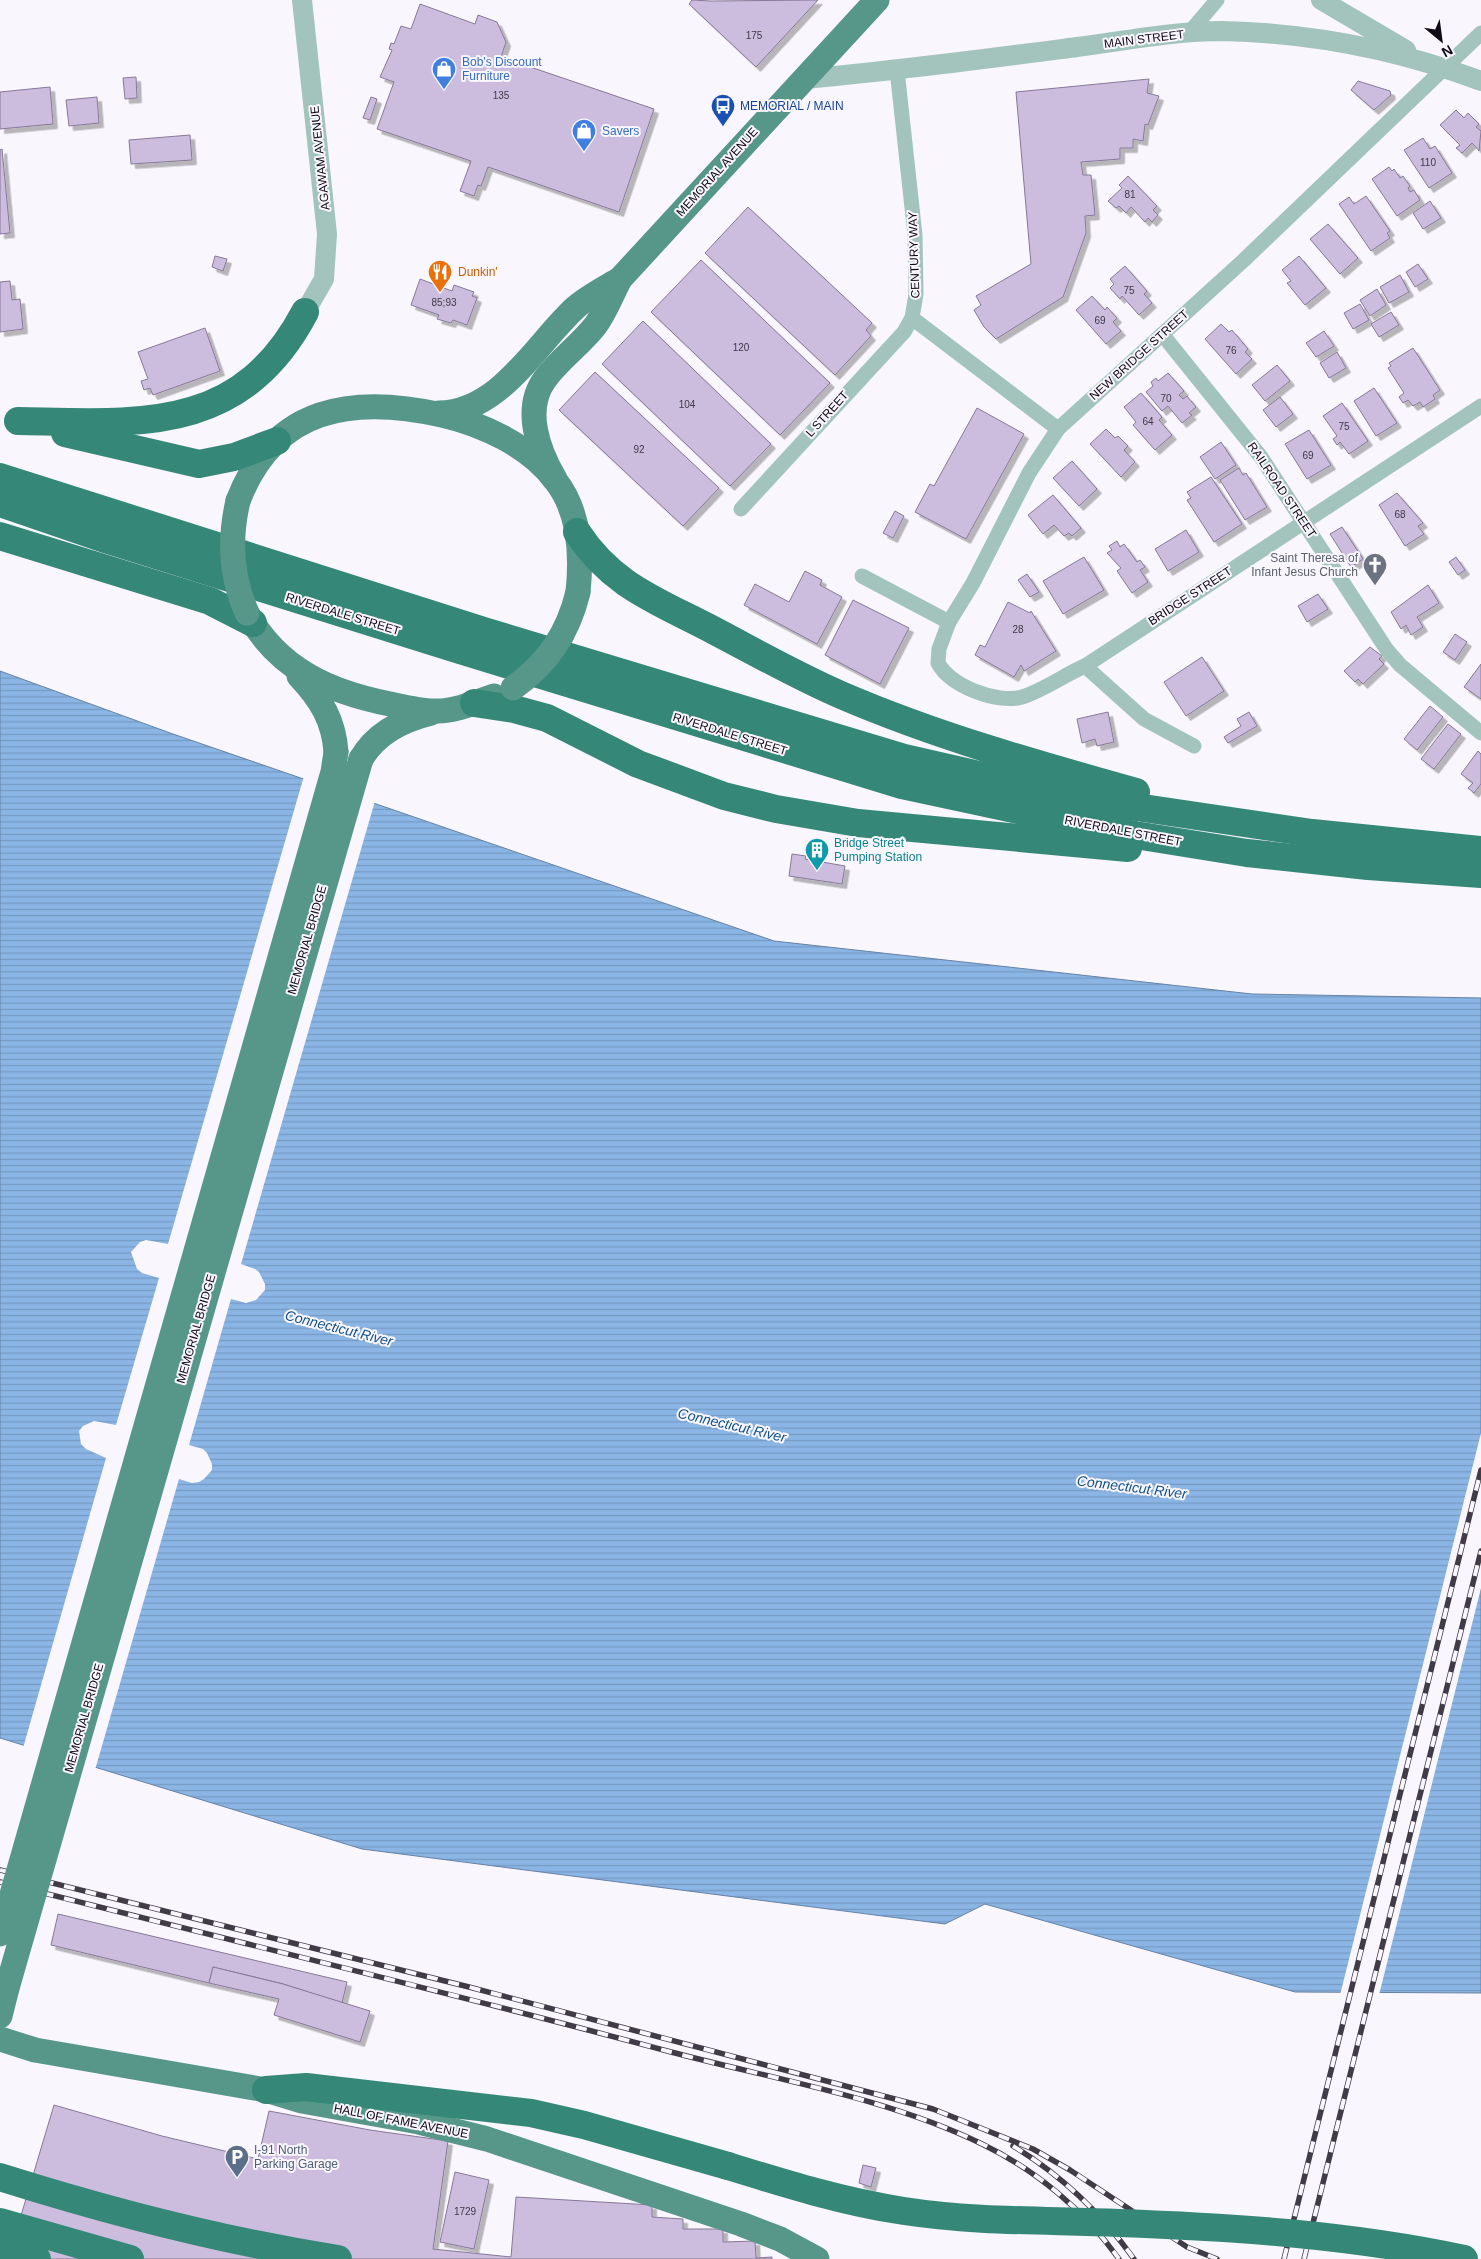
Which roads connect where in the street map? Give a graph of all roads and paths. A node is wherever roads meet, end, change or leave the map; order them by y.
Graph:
1 (302, 0) edge
2 (877, 0) edge
3 (1217, 0) edge
4 (1321, 0) edge
5 (1188, 33) junction
6 (1481, 33) edge
7 (1446, 68) junction
8 (897, 70) junction
9 (803, 79) junction
10 (1481, 81) edge
11 (620, 279) junction
12 (305, 312) joint
13 (912, 318) junction
14 (1162, 334) junction
15 (1481, 406) edge
16 (431, 413) junction
17 (9, 420) edge
18 (1058, 428) junction
19 (277, 441) junction
20 (0, 477) edge
21 (555, 480) junction
22 (0, 503) edge
23 (741, 509) dead end
24 (1303, 521) junction
25 (577, 532) junction
26 (0, 536) edge
27 (862, 576) dead end
28 (578, 592) joint
29 (250, 618) junction
30 (949, 622) junction
31 (286, 662) junction
32 (1085, 666) junction
33 (1021, 697) joint
34 (474, 703) junction
35 (436, 712) junction
36 (1481, 733) edge
37 (1194, 746) dead end
38 (1260, 825) junction
39 (1481, 850) edge
40 (1246, 853) junction
41 (1481, 874) edge
42 (0, 1934) edge
43 (0, 2016) edge
44 (0, 2040) edge
45 (266, 2090) junction
46 (0, 2177) edge
47 (0, 2222) edge
48 (0, 2250) edge
49 (812, 2256) edge
50 (37, 2259) edge
51 (130, 2259) edge
52 (338, 2259) edge
53 (1464, 2259) edge

1 - 12 street, AGAWAM AVENUE
2 - 9 main road, MEMORIAL AVENUE
3 - 5 street
4 - 7 street
5 - 7 street, MAIN STREET
5 - 8 street, MAIN STREET
6 - 7 street, NEW BRIDGE STREET
7 - 10 street, MAIN STREET
7 - 14 street, NEW BRIDGE STREET
8 - 9 street, MAIN STREET
8 - 13 street, CENTURY WAY
9 - 11 main road, MEMORIAL AVENUE
11 - 16 main road, MEMORIAL AVENUE
11 - 21 main road, MEMORIAL AVENUE
12 - 17 highway
13 - 18 street
13 - 23 street, L STREET
14 - 18 street, NEW BRIDGE STREET
14 - 24 street, RAILROAD STREET
15 - 24 street, BRIDGE STREET
16 - 19 main road, MEMORIAL BRIDGE
16 - 21 main road
17 - 19 highway
18 - 30 street, NEW BRIDGE STREET
19 - 29 main road, MEMORIAL BRIDGE, bridge
20 - 38 highway, RIVERDALE STREET
21 - 25 main road, MEMORIAL AVENUE
22 - 40 highway, RIVERDALE STREET
24 - 32 street, BRIDGE STREET
24 - 36 street, RAILROAD STREET
25 - 28 main road, MEMORIAL AVENUE
25 - 38 highway
26 - 29 highway
27 - 30 street
28 - 34 main road, MEMORIAL BRIDGE, bridge
29 - 31 main road, MEMORIAL BRIDGE
30 - 33 street, NEW BRIDGE STREET
31 - 35 main road
31 - 42 main road, MEMORIAL BRIDGE, bridge
32 - 33 street, BRIDGE STREET
32 - 37 street
34 - 35 main road, MEMORIAL BRIDGE
34 - 40 highway
35 - 43 main road, MEMORIAL BRIDGE, bridge
38 - 39 highway, RIVERDALE STREET
40 - 41 highway, RIVERDALE STREET
44 - 45 main road, HALL OF FAME AVENUE
45 - 49 main road, HALL OF FAME AVENUE
45 - 53 highway, bridge
46 - 52 highway
47 - 51 highway
48 - 50 highway

